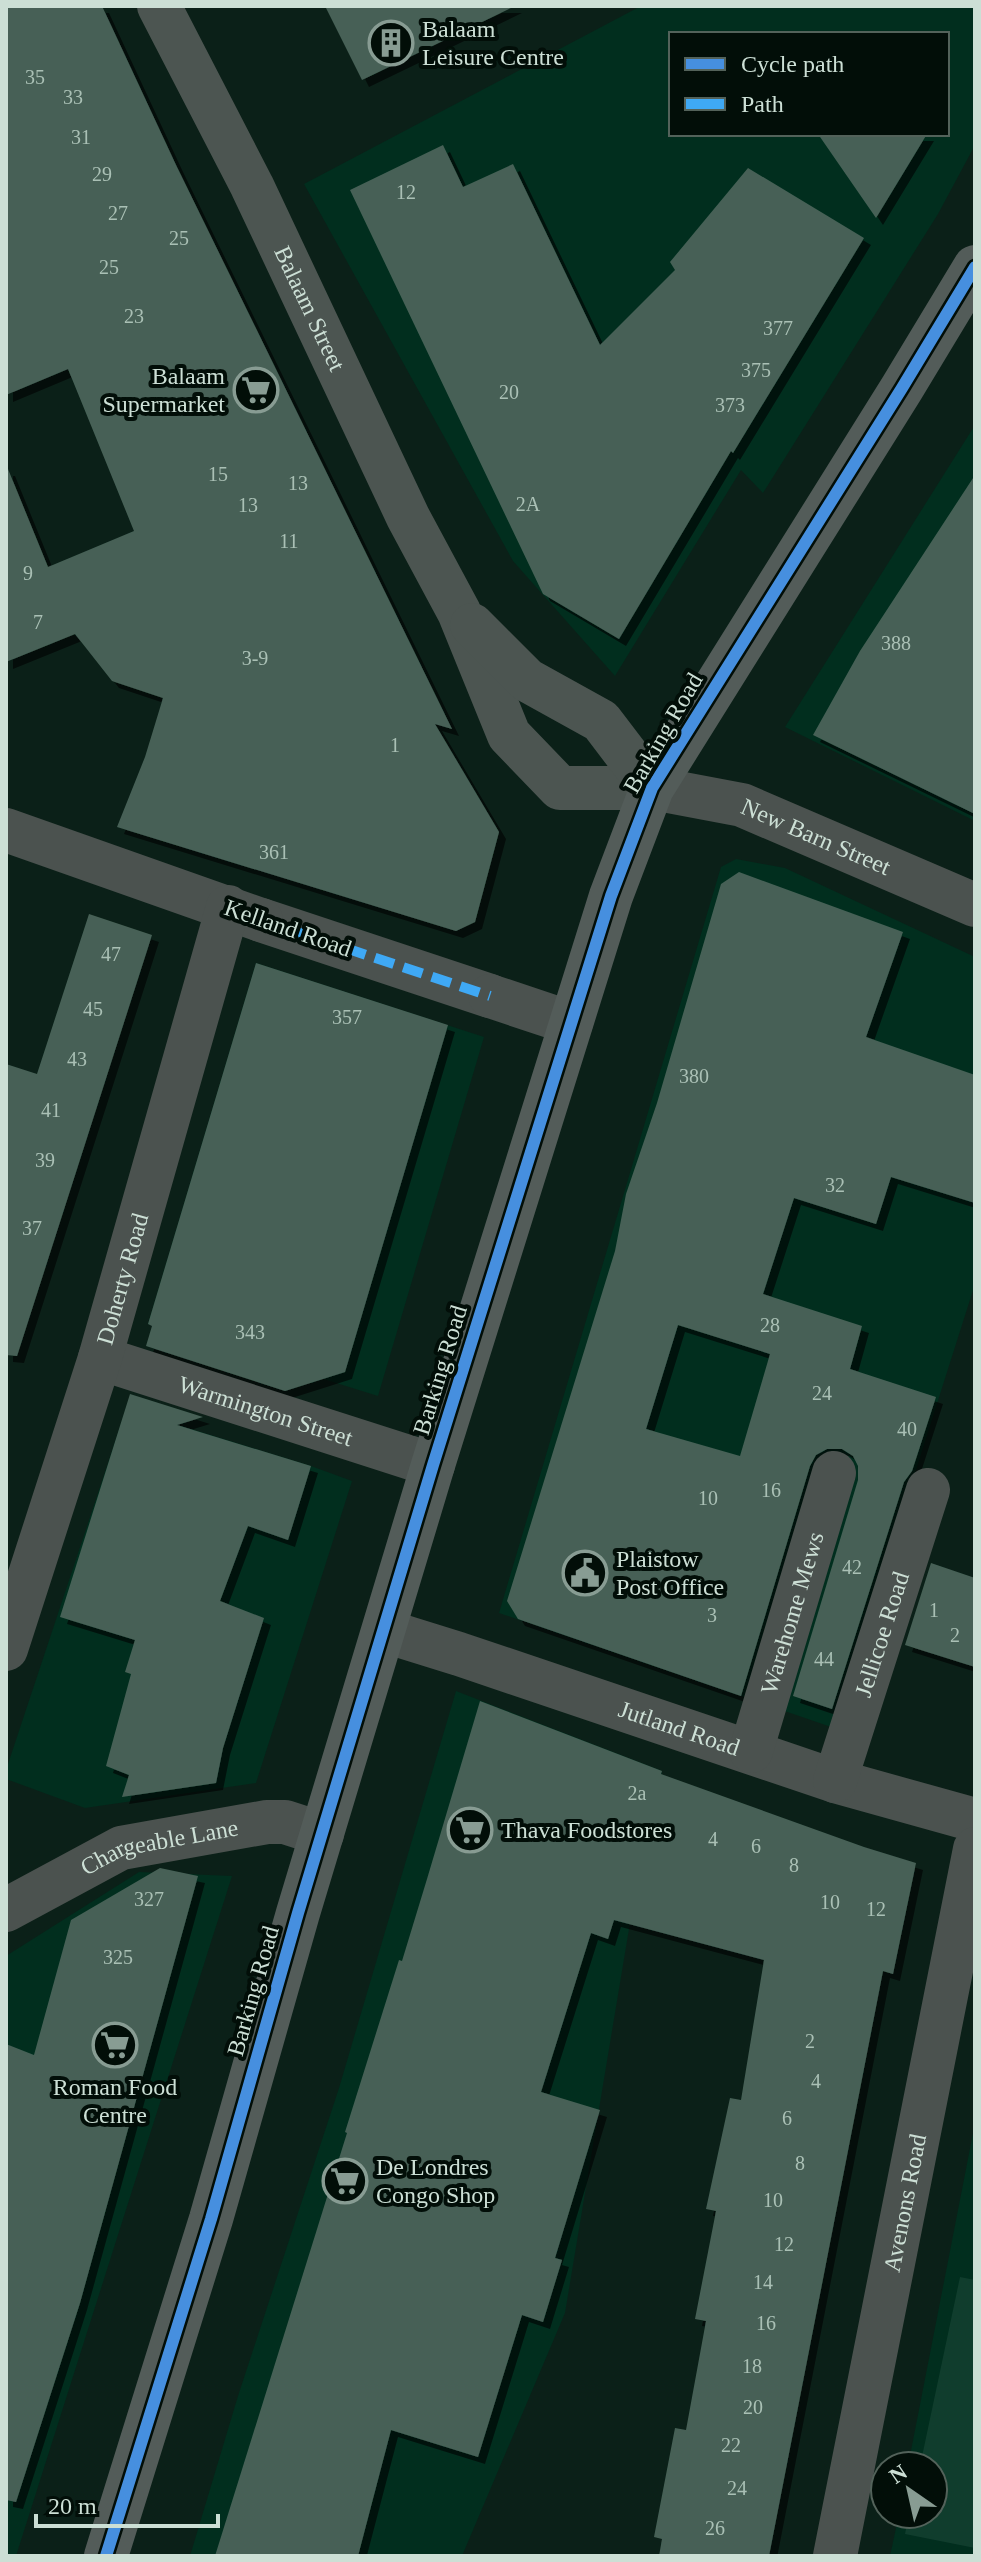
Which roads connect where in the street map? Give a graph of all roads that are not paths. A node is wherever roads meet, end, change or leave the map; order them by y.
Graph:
1 (159, 6) edge
2 (975, 267) edge
3 (459, 612) junction
4 (652, 788) junction
5 (6, 830) edge
6 (975, 905) edge
7 (245, 914) junction
8 (571, 1023) junction
9 (100, 1358) junction
10 (433, 1465) junction
11 (834, 1473) dead end
12 (928, 1490) dead end
13 (385, 1631) junction
14 (6, 1649) edge
15 (751, 1751) junction
16 (835, 1781) junction
17 (975, 1820) edge
18 (322, 1834) junction
19 (975, 1849) edge
20 (7, 1908) edge
21 (106, 2556) edge
22 (835, 2556) edge

1 - 3 main road, Balaam Street
2 - 4 main road, Barking Road
3 - 4 main road, Balaam Street
3 - 4 main road, Balaam Street
4 - 6 street, New Barn Street
4 - 8 main road, Barking Road
5 - 7 street, Kelland Road
7 - 8 street, Kelland Road
7 - 9 street, Doherty Road
8 - 10 main road, Barking Road
9 - 10 street, Warmington Street
9 - 14 street, Doherty Road
10 - 13 main road, Barking Road
11 - 15 street, Warehome Mews
12 - 16 street, Jellicoe Road
13 - 15 street, Jutland Road
13 - 18 main road, Barking Road
15 - 16 street, Jutland Road
16 - 17 street, Jutland Road
18 - 20 street, Chargeable Lane
18 - 21 main road, Barking Road
19 - 22 street, Avenons Road

